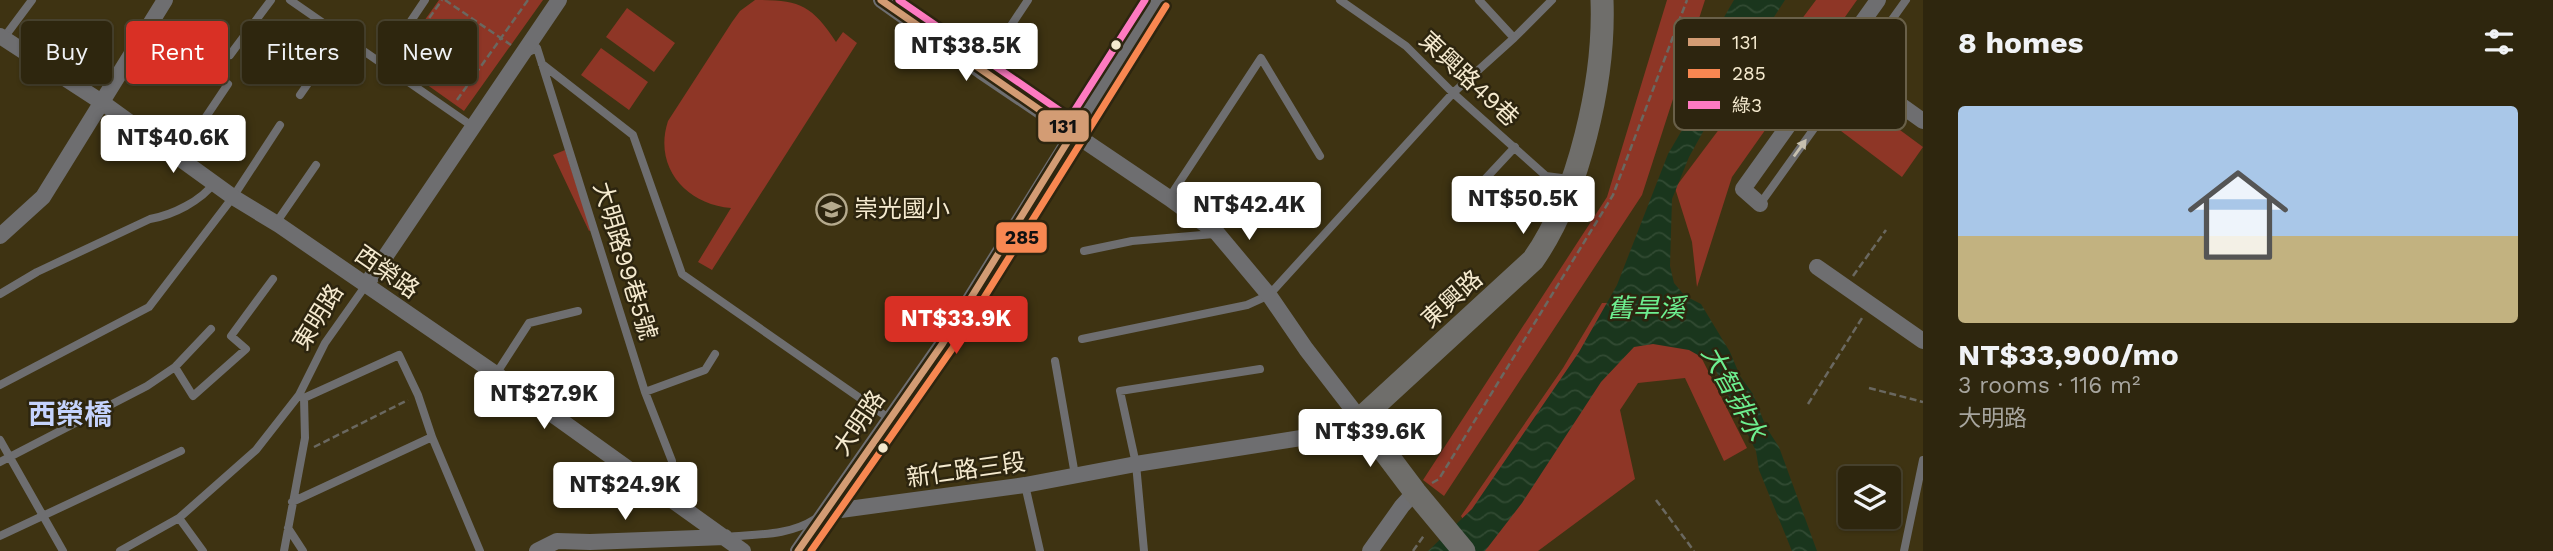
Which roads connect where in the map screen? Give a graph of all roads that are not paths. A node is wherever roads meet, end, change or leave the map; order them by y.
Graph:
1 (32, 0) edge
2 (164, 0) edge
3 (271, 0) edge
4 (425, 0) edge
5 (559, 0) edge
6 (881, 0) edge
7 (1028, 0) edge
8 (1157, 0) edge
9 (1340, 0) edge
10 (1479, 0) edge
11 (1552, 0) edge
12 (1602, 0) edge
13 (1878, 0) edge
14 (1906, 0) edge
15 (296, 2) edge
16 (899, 5) edge
17 (1865, 18) edge
18 (1893, 18) edge
19 (321, 21) edge
20 (411, 21) edge
21 (1, 37) edge
22 (1514, 38) junction
23 (523, 54) junction
24 (230, 55) dead end
25 (542, 64) junction
26 (981, 71) junction
27 (228, 84) dead end
28 (308, 84) edge
29 (411, 84) edge
30 (1453, 93) junction
31 (300, 95) dead end
32 (103, 103) junction
33 (1906, 109) edge
34 (1923, 121) edge
35 (280, 125) dead end
36 (472, 126) junction
37 (1785, 130) edge
38 (1814, 130) edge
39 (1073, 133) junction
40 (1516, 147) junction
41 (1320, 156) dead end
42 (179, 157) junction
43 (316, 165) dead end
44 (1572, 180) junction
45 (215, 182) junction
46 (233, 197) junction
47 (1169, 198) junction
48 (1760, 204) joint
49 (1460, 206) dead end
50 (276, 223) junction
51 (1217, 233) junction
52 (0, 236) edge
53 (1084, 251) dead end
54 (1817, 267) dead end
55 (273, 278) dead end
56 (366, 285) junction
57 (0, 293) edge
58 (1269, 295) junction
59 (579, 311) dead end
60 (211, 329) dead end
61 (1082, 339) dead end
62 (1923, 341) edge
63 (715, 354) dead end
64 (1055, 361) dead end
65 (174, 367) junction
66 (1260, 369) dead end
67 (496, 374) junction
68 (0, 385) edge
69 (645, 392) junction
70 (301, 396) junction
71 (890, 419) junction
72 (1360, 419) junction
73 (432, 437) junction
74 (0, 440) edge
75 (181, 451) dead end
76 (4, 460) edge
77 (1923, 460) edge
78 (1136, 464) junction
79 (1076, 475) junction
80 (641, 477) junction
81 (1025, 485) junction
82 (1415, 492) junction
83 (673, 499) junction
84 (292, 502) junction
85 (624, 503) dead end
86 (826, 512) junction
87 (43, 515) junction
88 (179, 518) junction
89 (288, 527) junction
90 (0, 536) edge
91 (725, 537) junction
92 (63, 551) edge
93 (120, 551) edge
94 (203, 551) edge
95 (284, 551) edge
96 (303, 551) edge
97 (480, 551) edge
98 (537, 551) edge
99 (743, 551) edge
100 (798, 551) edge
101 (1040, 551) edge
102 (1144, 551) edge
103 (1370, 551) edge
104 (1464, 551) edge
105 (1904, 551) edge

1 - 21 lane
2 - 32 street
3 - 24 lane
4 - 20 lane
5 - 23 street, 東明路
6 - 16 street
7 - 26 lane
8 - 39 street, 大明路
9 - 30 lane, 東興路49巷
10 - 22 lane
11 - 22 lane
12 - 44 street, 東興路
13 - 17 street
14 - 18 lane
15 - 19 lane
16 - 26 street
21 - 32 street, 西榮路
22 - 30 lane
23 - 25 lane
23 - 36 street, 東明路
25 - 69 lane, 大明路99巷5號
25 - 71 lane
26 - 39 street
27 - 42 lane
28 - 31 lane
29 - 36 lane
30 - 40 lane, 東興路49巷
30 - 58 lane
32 - 42 street, 西榮路
32 - 52 street
33 - 34 street
35 - 46 lane
36 - 56 street, 東明路
37 - 48 street
48 -> 38 lane
39 - 47 street
39 - 71 street, 大明路
40 - 44 lane, 東興路49巷
40 - 49 lane
41 - 47 lane
42 - 45 street, 西榮路
43 - 50 lane
44 - 72 street, 東興路
45 - 46 street, 西榮路
45 - 57 lane
46 - 50 street, 西榮路
46 - 68 lane
47 - 51 street
50 - 56 street, 西榮路
51 - 53 lane
51 - 58 street
54 - 62 street
55 - 65 lane
56 - 67 street, 西榮路
56 - 70 lane, 東明路
58 - 61 lane
58 - 72 street
59 - 67 lane
60 - 65 lane
63 - 69 lane
64 - 79 lane
65 - 76 lane
66 - 78 lane
67 - 80 street, 西榮路
69 - 83 lane, 大明路99巷5號
70 - 73 lane
70 - 84 lane
70 - 88 lane, 東明路
71 - 86 street, 大明路
72 - 78 street, 新仁路三段
72 - 82 street
73 - 84 lane
73 - 97 lane
74 - 76 lane
75 - 87 lane
76 - 87 lane
77 - 105 lane
78 - 79 street, 新仁路三段
78 - 102 lane
79 - 81 street, 新仁路三段
80 - 83 street, 西榮路
80 - 85 lane
81 - 86 street, 新仁路三段
81 - 101 lane
82 - 103 street
82 - 104 street
83 - 91 street, 西榮路
84 - 89 lane
86 - 91 lane, 新仁路三段
86 - 100 street, 大明路
87 - 90 lane
87 - 92 lane
88 - 93 lane, 東明路
88 - 94 lane
89 - 95 lane
89 - 96 lane
91 - 98 street, 新仁路三段
91 - 99 street, 西榮路

